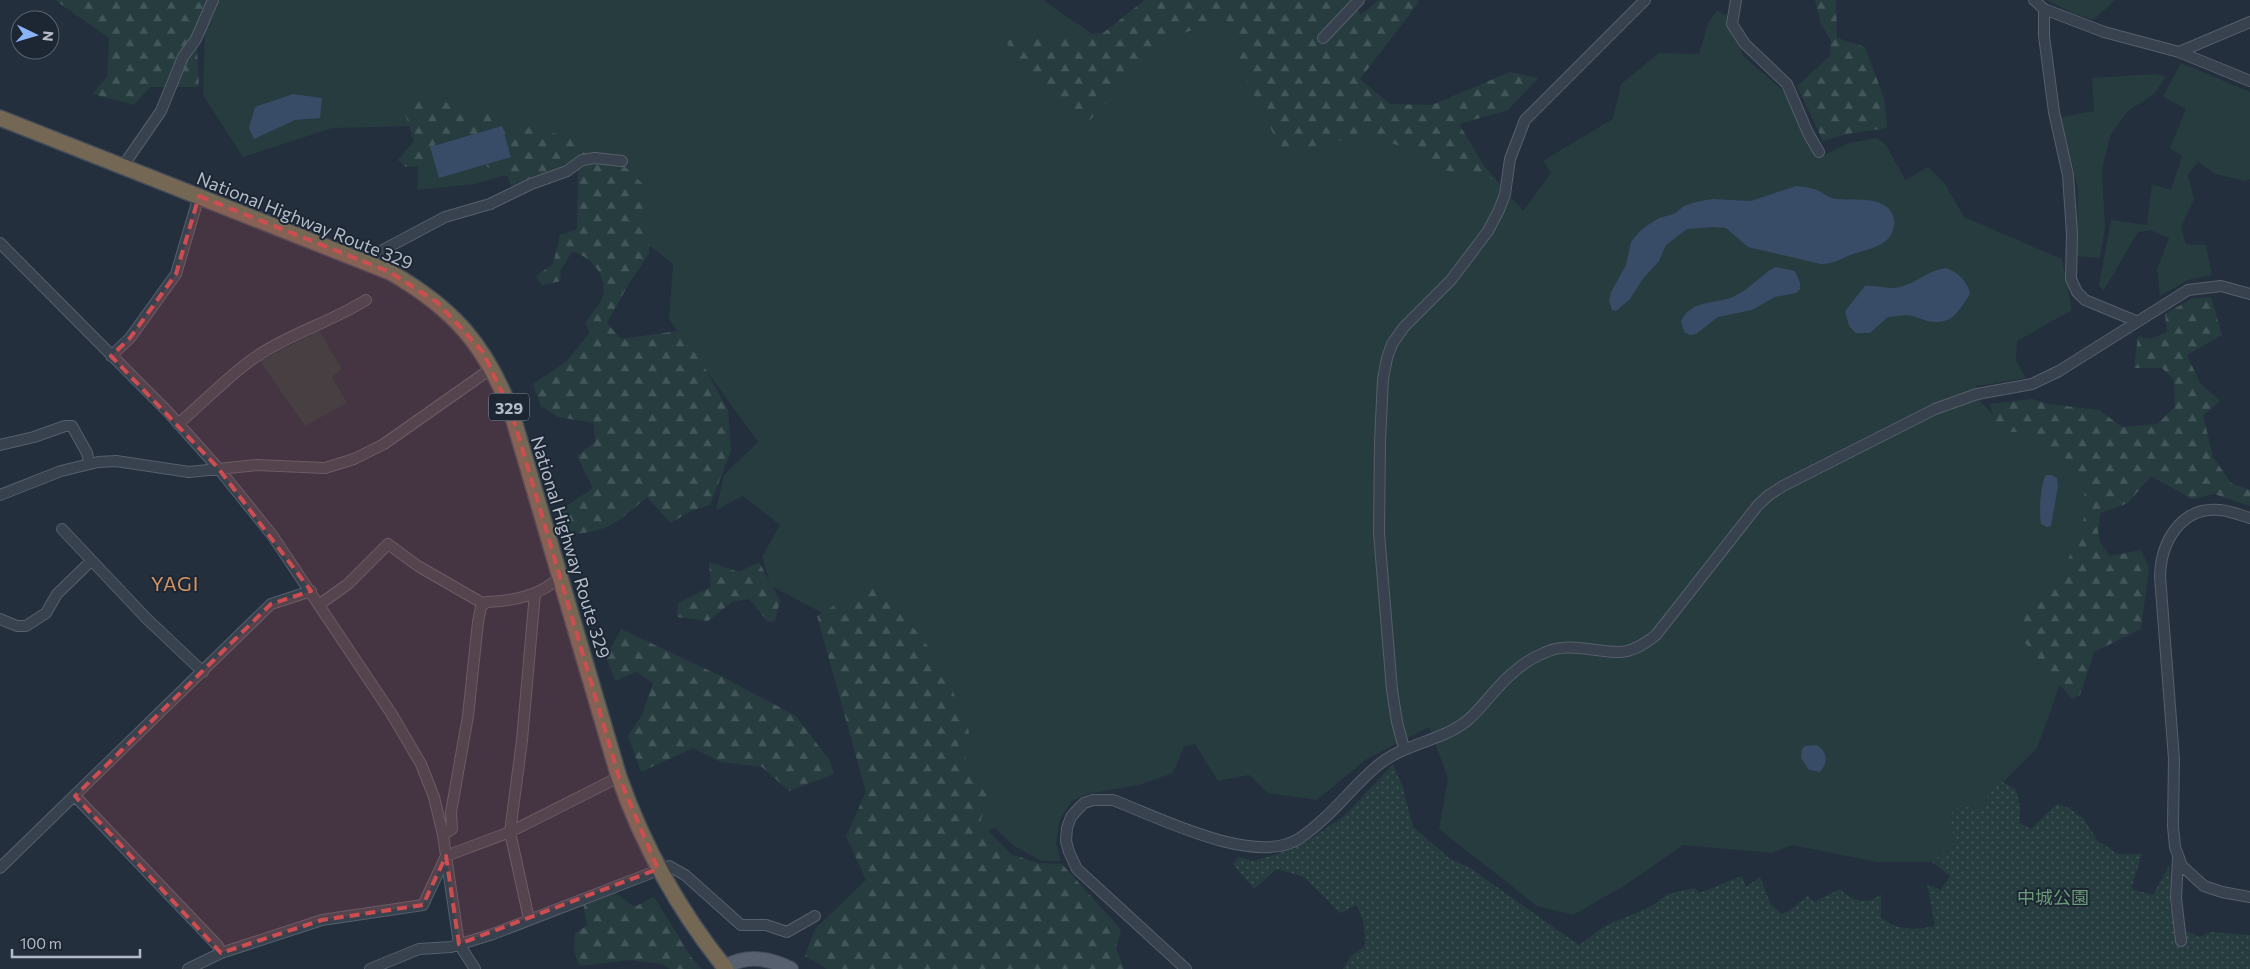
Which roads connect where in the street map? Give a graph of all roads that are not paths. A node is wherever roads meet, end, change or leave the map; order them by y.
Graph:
1 (212, 0) edge
2 (1360, 0) edge
3 (1645, 0) edge
4 (1736, 0) edge
5 (2034, 0) edge
6 (2044, 9) junction
7 (2250, 22) edge
8 (1324, 38) dead end
9 (2179, 52) junction
10 (2250, 82) edge
11 (0, 118) edge
12 (1819, 152) dead end
13 (622, 161) dead end
14 (123, 166) junction
15 (199, 196) junction
16 (0, 243) edge
17 (364, 260) junction
18 (2250, 294) edge
19 (366, 300) dead end
20 (2136, 321) junction
21 (112, 356) junction
22 (492, 368) junction
23 (178, 424) junction
24 (0, 445) edge
25 (89, 464) junction
26 (218, 468) junction
27 (0, 496) edge
28 (2250, 518) edge
29 (62, 529) dead end
30 (91, 561) junction
31 (560, 577) junction
32 (311, 591) junction
33 (535, 593) junction
34 (320, 604) junction
35 (484, 604) junction
36 (0, 618) edge
37 (202, 672) junction
38 (1404, 748) junction
39 (619, 777) junction
40 (75, 796) junction
41 (510, 832) junction
42 (443, 835) junction
43 (446, 856) junction
44 (2178, 857) junction
45 (0, 868) edge
46 (658, 870) junction
47 (2250, 897) edge
48 (815, 916) dead end
49 (529, 919) junction
50 (2181, 941) dead end
51 (459, 944) junction
52 (221, 953) junction
53 (1179, 965) edge
54 (726, 968) edge
55 (188, 969) edge
56 (370, 969) edge
57 (475, 969) edge
58 (791, 969) edge
59 (1186, 969) edge

1 - 14 street
2 - 8 street
3 - 38 street
4 - 12 street
5 - 6 street
6 - 9 street
6 - 20 street
7 - 9 street
9 - 10 street
11 - 14 highway, National Highway Route 329 / 329
13 - 17 street
14 - 15 highway, National Highway Route 329 / 329
15 - 17 highway, National Highway Route 329 / 329
15 - 21 street
16 - 21 street
17 - 22 highway, National Highway Route 329 / 329
18 - 20 street
19 - 23 street
20 - 38 street
21 - 23 street
22 - 26 street
22 - 31 highway, National Highway Route 329 / 329
23 - 26 street
24 - 25 street
25 - 26 street
25 - 27 street
26 - 32 street
28 - 44 street
29 - 30 street
30 - 36 street
30 - 37 street
31 - 33 street
31 - 39 highway, National Highway Route 329 / 329
32 - 34 street
32 - 37 street
33 - 35 street
33 - 41 street
34 - 35 street
34 - 42 street
35 - 42 street
37 - 40 street
38 - 53 street
39 - 41 street
39 - 46 highway, National Highway Route 329 / 329
40 - 45 street
40 - 52 street
41 - 43 street
41 - 49 street
42 - 43 street
43 - 51 street
43 - 52 street
44 - 47 street
44 - 50 street
46 - 48 street
46 - 49 street
46 - 54 highway, National Highway Route 329 / 329
49 - 51 street
51 - 56 street
51 - 57 street
52 - 55 street
53 - 59 street
54 - 58 main road

